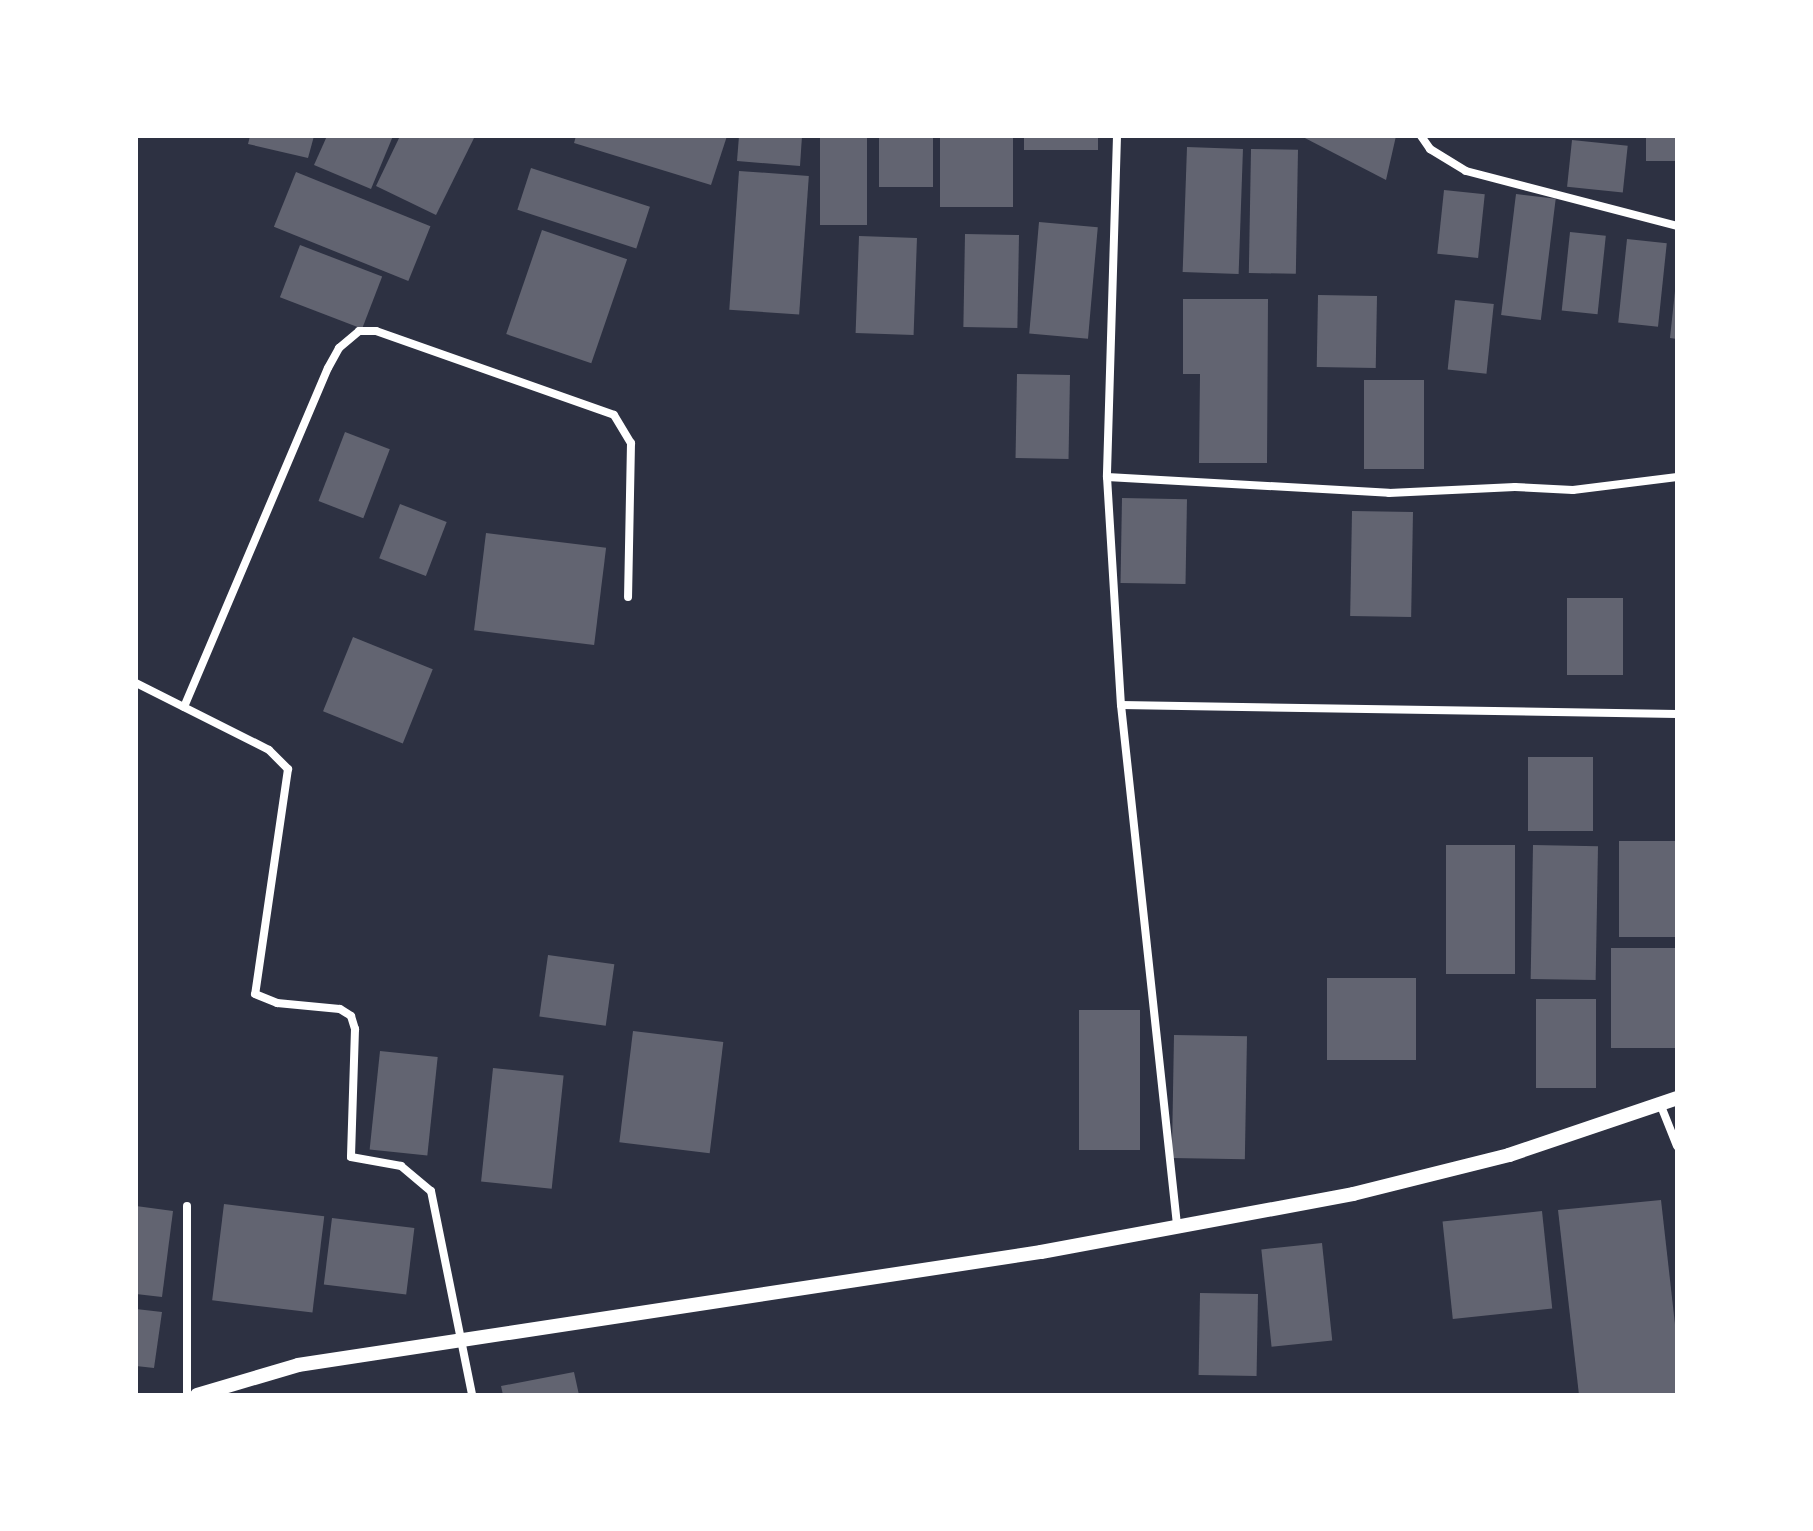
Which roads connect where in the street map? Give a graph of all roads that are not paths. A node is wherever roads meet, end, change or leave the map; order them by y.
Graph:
1 (1117, 136) edge
2 (1421, 136) edge
3 (1677, 226) edge
4 (1107, 477) junction
5 (1677, 477) edge
6 (628, 597) dead end
7 (136, 683) edge
8 (1121, 705) junction
9 (184, 707) junction
10 (1677, 714) edge
11 (1677, 1098) edge
12 (1661, 1106) junction
13 (1677, 1146) edge
14 (187, 1206) dead end
15 (1177, 1225) junction
16 (458, 1342) junction
17 (187, 1395) edge
18 (197, 1395) edge
19 (472, 1395) edge

1 - 4 street
2 - 3 street
4 - 5 street
4 - 8 street
6 - 9 street
7 - 9 street
8 - 10 street
8 - 15 street
9 - 16 street
11 - 12 street
12 - 13 street
12 - 15 street
14 - 17 street
15 - 16 street
16 - 18 street
16 - 19 street

